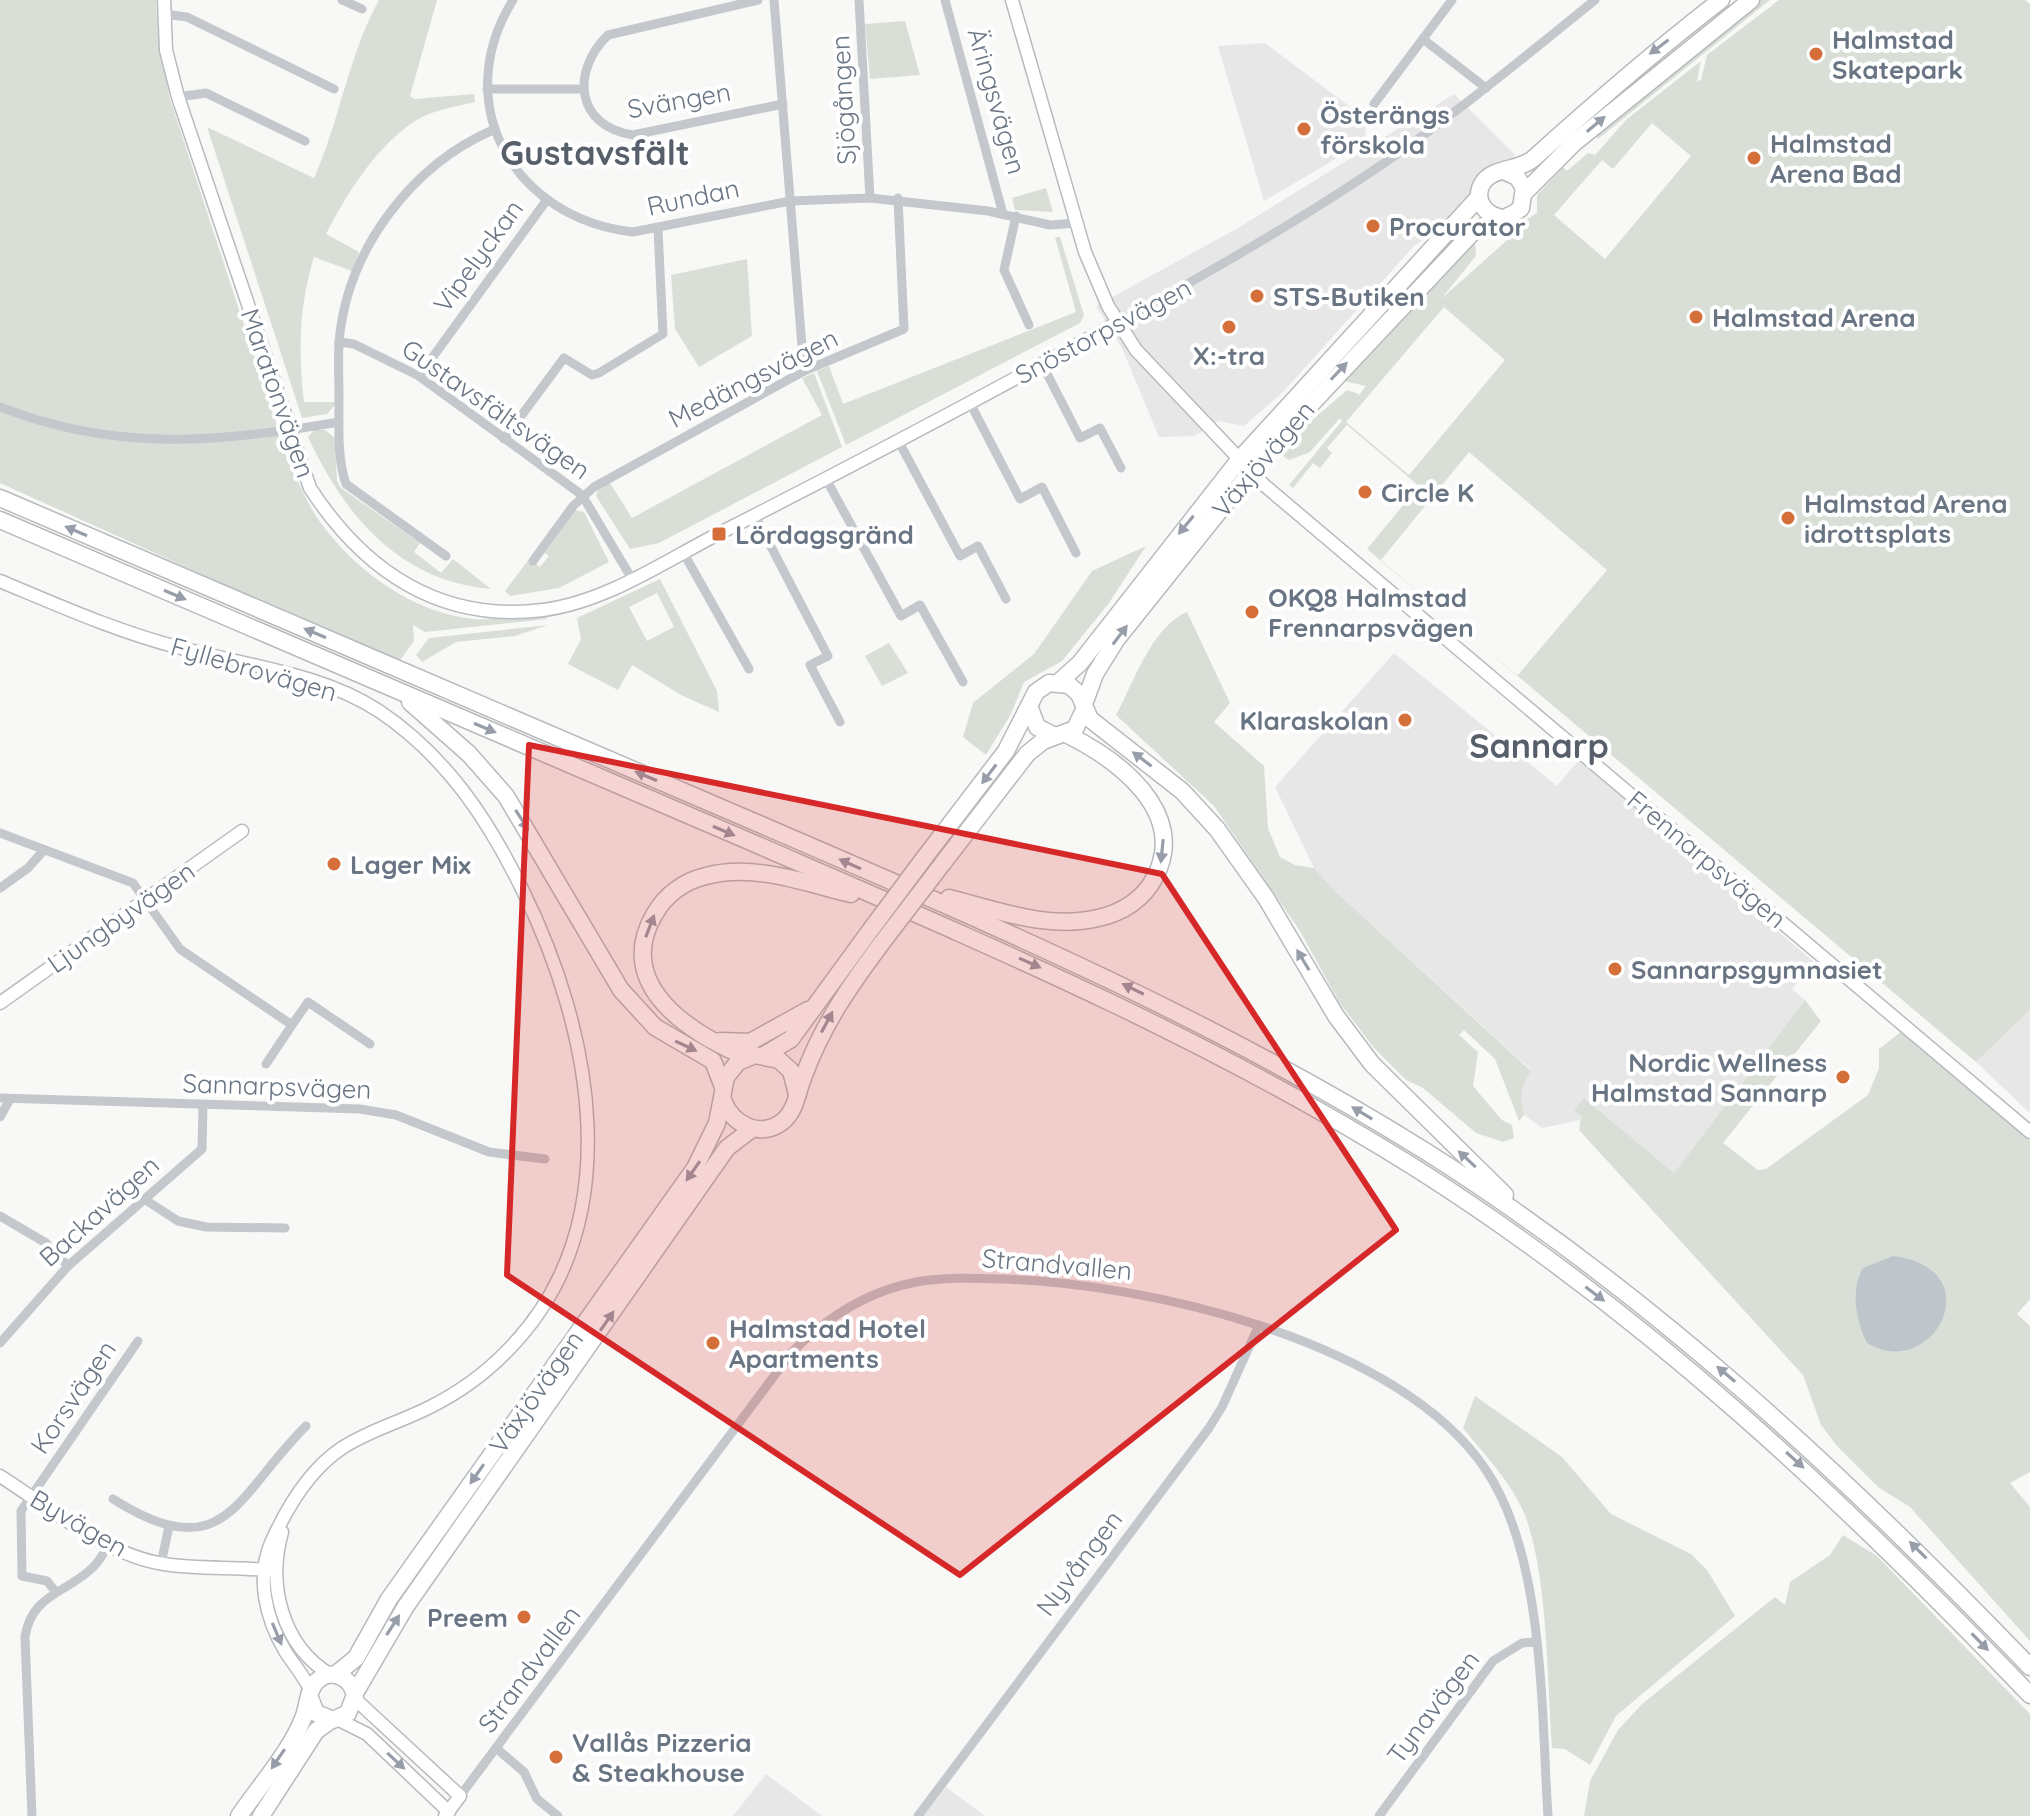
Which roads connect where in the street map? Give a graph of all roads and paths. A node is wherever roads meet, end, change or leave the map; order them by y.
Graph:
1 (342, 0) edge
2 (513, 0) edge
3 (758, 0) edge
4 (774, 0) edge
5 (859, 0) edge
6 (945, 0) edge
7 (1012, 0) edge
8 (1452, 0) edge
9 (1595, 0) edge
10 (1721, 0) edge
11 (1751, 0) edge
12 (163, 7) edge
13 (362, 9) dead end
14 (1423, 39) junction
15 (1486, 88) junction
16 (334, 89) dead end
17 (487, 89) junction
18 (583, 89) junction
19 (178, 97) junction
20 (783, 104) junction
21 (1374, 104) dead end
22 (495, 129) junction
23 (305, 141) dead end
24 (1506, 172) junction
25 (1525, 192) junction
26 (1479, 197) junction
27 (870, 198) junction
28 (898, 198) junction
29 (546, 201) junction
30 (790, 201) junction
31 (1003, 214) junction
32 (1016, 216) junction
33 (1498, 217) junction
34 (1077, 223) junction
35 (658, 229) junction
36 (1117, 323) junction
37 (1029, 325) dead end
38 (339, 342) junction
39 (1042, 364) junction
40 (804, 371) junction
41 (419, 376) junction
42 (970, 403) junction
43 (0, 407) edge
44 (339, 422) junction
45 (290, 430) junction
46 (504, 439) junction
47 (899, 442) junction
48 (1245, 465) junction
49 (1121, 468) dead end
50 (826, 479) junction
51 (582, 495) junction
52 (0, 498) edge
53 (755, 516) junction
54 (0, 520) edge
55 (683, 552) junction
56 (1076, 553) dead end
57 (446, 556) dead end
58 (533, 561) dead end
59 (632, 579) junction
60 (0, 581) edge
61 (1006, 599) dead end
62 (574, 602) joint
63 (749, 669) dead end
64 (963, 682) dead end
65 (1059, 682) junction
66 (395, 690) junction
67 (1084, 707) junction
68 (1030, 708) junction
69 (840, 722) dead end
70 (1060, 735) junction
71 (242, 831) dead end
72 (0, 833) edge
73 (44, 850) junction
74 (897, 884) junction
75 (0, 888) edge
76 (146, 899) junction
77 (899, 906) junction
78 (876, 936) junction
79 (0, 1003) edge
80 (813, 1007) junction
81 (292, 1025) junction
82 (700, 1036) junction
83 (370, 1044) dead end
84 (755, 1056) junction
85 (266, 1064) dead end
86 (723, 1093) junction
87 (797, 1094) junction
88 (5, 1099) edge
89 (203, 1105) junction
90 (0, 1117) edge
91 (752, 1129) junction
92 (2030, 1132) edge
93 (545, 1159) dead end
94 (144, 1199) junction
95 (0, 1216) edge
96 (285, 1228) dead end
97 (1544, 1232) junction
98 (68, 1266) junction
99 (1259, 1325) junction
100 (138, 1341) dead end
101 (0, 1343) edge
102 (306, 1426) dead end
103 (0, 1476) edge
104 (32, 1496) junction
105 (113, 1499) dead end
106 (169, 1526) junction
107 (109, 1544) junction
108 (161, 1564) junction
109 (269, 1570) junction
110 (55, 1591) junction
111 (1535, 1642) junction
112 (2030, 1667) edge
113 (333, 1675) junction
114 (310, 1695) junction
115 (2030, 1695) edge
116 (355, 1696) junction
117 (334, 1720) junction
118 (496, 1748) junction
119 (460, 1796) junction
120 (447, 1814) edge
121 (32, 1816) edge
122 (239, 1816) edge
123 (261, 1816) edge
124 (558, 1816) edge
125 (918, 1816) edge
126 (1379, 1816) edge
127 (1548, 1816) edge

1 - 13 street
2 - 17 street, Rundan
3 - 18 street
4 - 20 street
5 - 27 street, Sjögången
6 - 31 street, Äringsvägen
7 - 34 street, Frennarpsvägen
8 - 14 street
9 - 15 street, Snöstorpsvägen
10 -> 24 highway, Växjövägen
25 -> 11 highway, Växjövägen
12 - 16 street
12 - 19 street, Maratonvägen
14 - 15 street
14 - 21 street
15 - 36 street, Snöstorpsvägen
17 - 18 street
17 - 22 street, Rundan
18 - 20 street, Svängen
19 - 23 street
19 - 45 street, Maratonvägen
20 - 30 street
22 - 29 street, Rundan
22 - 38 street
24 - 25 highway
24 - 26 highway, Växjövägen
25 - 33 highway, Växjövägen
26 - 33 highway
26 - 48 highway, Växjövägen
27 - 28 street, Rundan
27 - 30 street, Rundan
28 - 31 street, Rundan
28 - 40 street, Medängsvägen
29 - 35 street, Rundan
29 - 41 street, Vipelyckan
30 - 35 street, Rundan
30 - 40 street
31 - 32 street, Rundan
32 - 34 street, Rundan
32 - 37 street
48 -> 33 highway, Växjövägen
34 - 36 street, Frennarpsvägen
35 - 46 street
36 - 39 street, Snöstorpsvägen
36 - 48 street, Frennarpsvägen
38 - 41 street, Gustavsfältsvägen
38 - 44 street
39 - 42 street, Snöstorpsvägen
39 - 49 street
40 - 51 street, Medängsvägen
41 - 46 street, Gustavsfältsvägen
42 - 47 street, Snöstorpsvägen
42 - 56 street
43 - 45 street
44 - 45 street
44 - 57 street
45 - 62 street, Maratonvägen
46 - 51 street, Gustavsfältsvägen
47 - 50 street, Snöstorpsvägen
47 - 61 street
48 -> 65 highway, Växjövägen
67 -> 48 highway, Växjövägen
48 - 92 street, Frennarpsvägen
50 - 53 street, Snöstorpsvägen
50 - 64 street
51 - 58 street, Medängsvägen
51 - 59 street, Gustavsfältsvägen
74 -> 52 highway
53 - 55 street, Snöstorpsvägen
53 - 69 street
54 -> 66 highway
55 - 59 street, Snöstorpsvägen
55 - 63 street
59 - 62 street, Snöstorpsvägen
60 - 109 street, Fyllebrovägen
65 - 67 highway
65 - 68 highway, Växjövägen
66 -> 77 highway
66 -> 86 highway
67 - 70 highway, Växjövägen
97 -> 67 highway
68 - 70 highway
68 -> 78 highway, Växjövägen, bridge
70 -> 74 highway
70 - 78 highway, Växjövägen, bridge
71 - 76 street, Ljungbyvägen
72 - 73 street
73 - 75 street
73 - 76 street
97 -> 74 highway
76 - 79 street, Ljungbyvägen
76 - 81 street
82 -> 77 highway
77 -> 115 highway
78 - 80 highway, Växjövägen
87 -> 78 highway, Växjövägen
80 - 82 highway
80 - 84 highway, Växjövägen
81 - 83 street
81 - 85 street
82 - 84 highway
84 - 86 highway, Växjövägen
84 - 87 highway
86 - 91 highway
86 -> 113 highway, Växjövägen
87 - 91 highway, Växjövägen
88 - 89 street, Sannarpsvägen
88 - 90 street
89 - 93 street, Sannarpsvägen
89 - 94 street, Backavägen
116 -> 91 highway, Växjövägen
94 - 96 street
94 - 98 street, Backavägen
95 - 98 street
112 -> 97 highway
98 - 101 street, Backavägen
99 - 111 street, Strandvallen
99 - 118 street, Strandvallen
99 - 125 street, Nyvången
100 - 104 street, Korsvägen
102 - 106 street, Byvägen
103 - 104 street, Byvägen
104 - 107 street, Byvägen
104 - 110 street, Korsvägen
105 - 106 street, Byvägen
106 - 108 street, Byvägen
107 - 108 street, Byvägen
107 - 110 street
108 - 109 street, Byvägen
109 - 113 street
109 -> 114 street, Fyllebrovägen
110 - 121 street
111 - 126 street, Tynavägen
111 - 127 street, Strandvallen
113 - 114 highway, Växjövägen
113 - 116 highway
114 - 117 highway
114 -> 122 highway, Växjövägen
116 - 117 highway, Växjövägen
116 - 119 street
117 -> 120 street
117 - 123 highway, Växjövägen
118 - 119 street, Strandvallen
118 - 124 street
119 - 120 street

